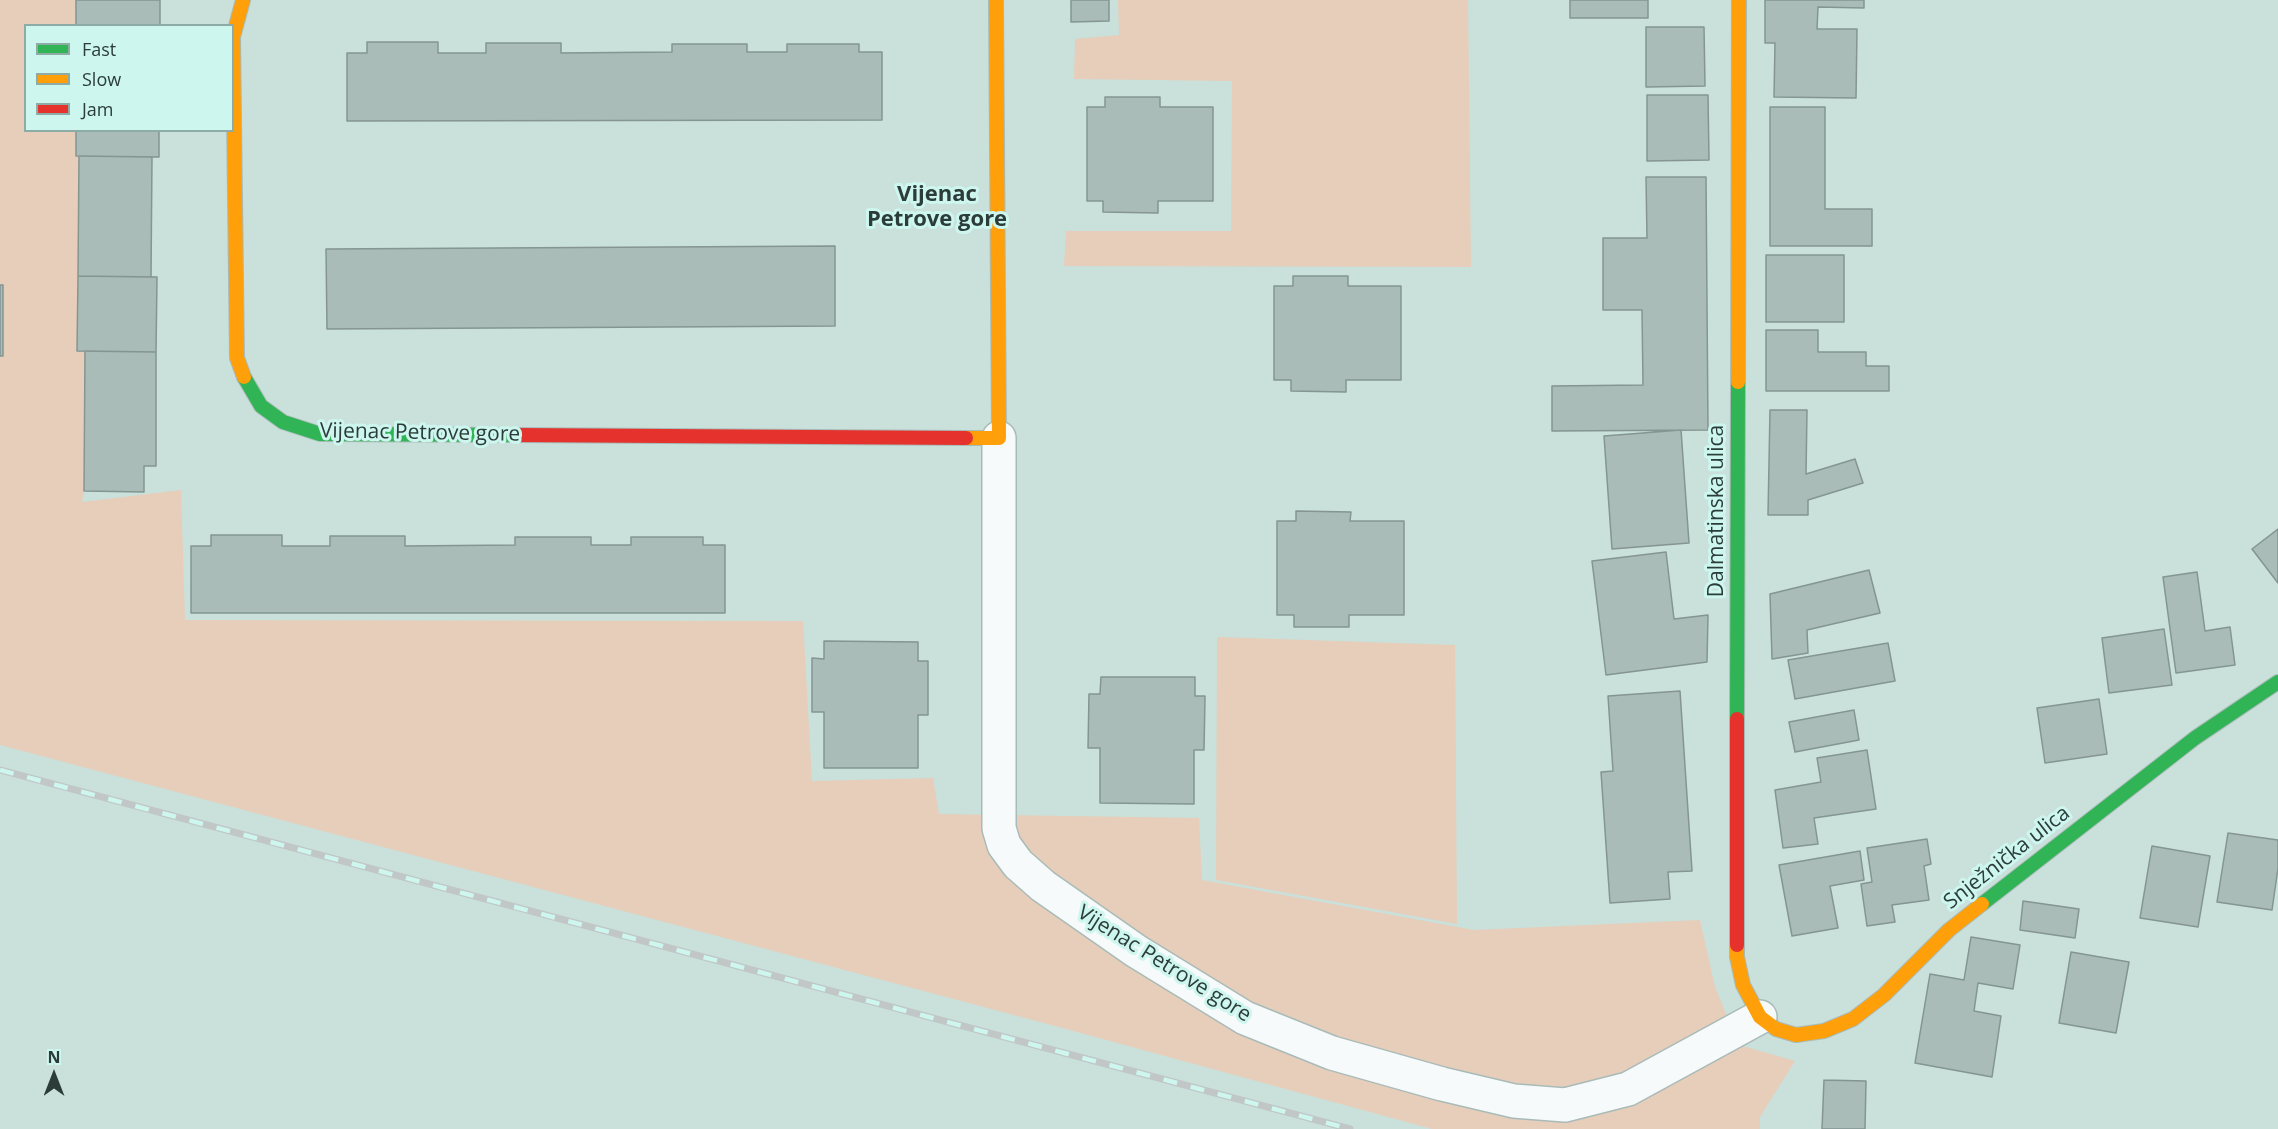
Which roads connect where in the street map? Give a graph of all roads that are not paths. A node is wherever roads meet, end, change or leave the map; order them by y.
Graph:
1 (243, 0) edge
2 (996, 0) edge
3 (1738, 0) edge
4 (234, 33) edge
5 (234, 117) edge
6 (999, 438) junction
7 (2278, 682) edge
8 (1761, 1017) junction

1 - 4 street, Vijenac Petrove gore
2 - 6 street, Vijenac Petrove gore
3 - 8 street, Dalmatinska ulica
5 - 6 street, Vijenac Petrove gore
6 - 8 street, Vijenac Petrove gore
7 - 8 street, Snježnička ulica

